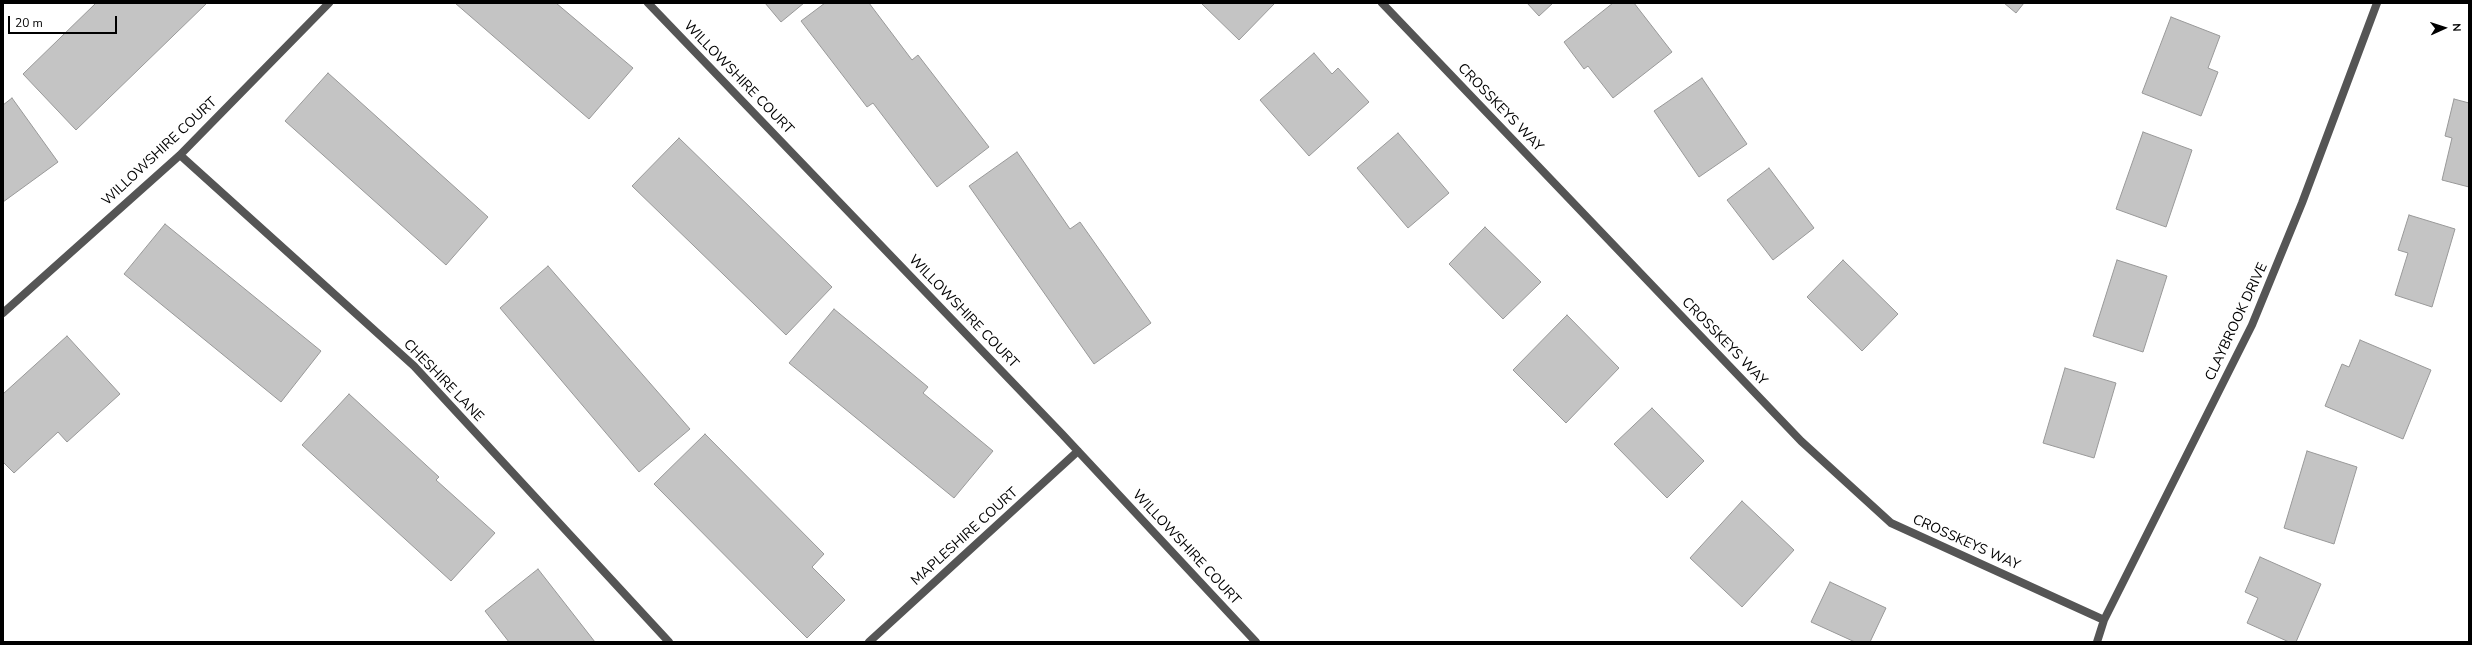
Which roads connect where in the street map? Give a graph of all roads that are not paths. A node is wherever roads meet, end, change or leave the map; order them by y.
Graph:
1 (329, 3) edge
2 (648, 3) edge
3 (1382, 3) edge
4 (2376, 3) edge
5 (180, 155) junction
6 (3, 313) edge
7 (1078, 451) junction
8 (2104, 620) junction
9 (669, 642) edge
10 (868, 642) edge
11 (1256, 642) edge
12 (2097, 642) edge

1 - 5 street, WILLOWSHIRE COURT
2 - 7 street, WILLOWSHIRE COURT
3 - 8 street, CROSSKEYS WAY
4 - 8 street, CLAYBROOK DRIVE
5 - 6 street, WILLOWSHIRE COURT
5 - 9 street, CHESHIRE LANE
7 - 10 street, MAPLESHIRE COURT
7 - 11 street, WILLOWSHIRE COURT
8 - 12 street, CLAYBROOK DRIVE

